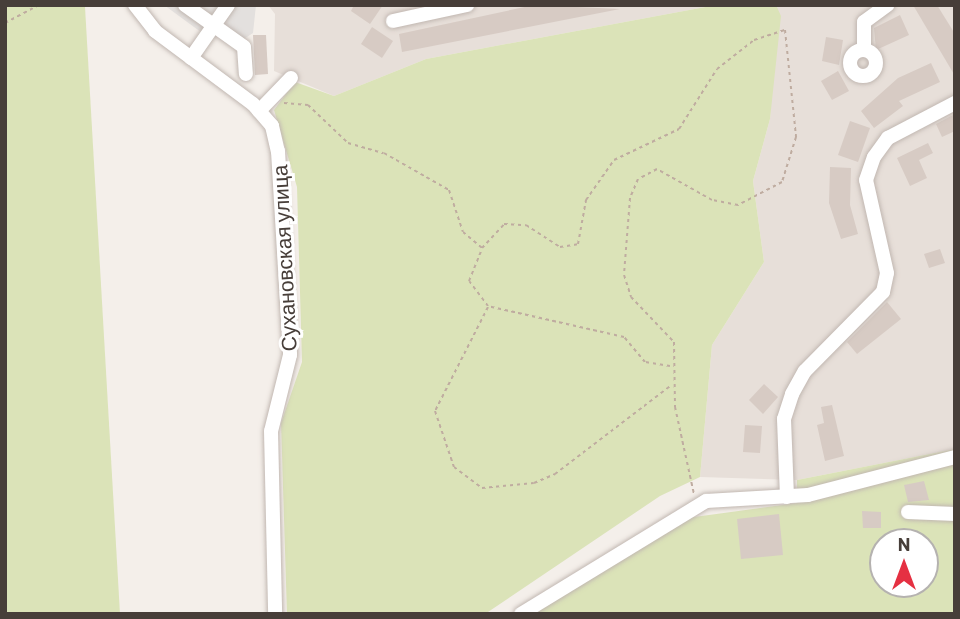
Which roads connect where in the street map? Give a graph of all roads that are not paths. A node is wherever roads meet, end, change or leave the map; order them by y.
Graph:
1 (135, 5) edge
2 (228, 5) edge
3 (887, 5) edge
4 (188, 6) edge
5 (457, 6) edge
6 (393, 21) dead end
7 (213, 26) junction
8 (864, 50) dead end
9 (191, 58) junction
10 (246, 74) dead end
11 (291, 78) dead end
12 (955, 103) edge
13 (265, 106) junction
14 (955, 457) edge
15 (788, 498) junction
16 (908, 512) dead end
17 (955, 514) edge
18 (275, 614) edge
19 (521, 614) edge

1 - 9 street, Сухановская улица
2 - 7 street
3 - 8 street
4 - 7 street
5 - 6 street
7 - 9 street
7 - 10 street
9 - 13 street, Сухановская улица
11 - 13 street
12 - 15 street
13 - 18 street, Сухановская улица
14 - 15 street
15 - 19 street
16 - 17 street

